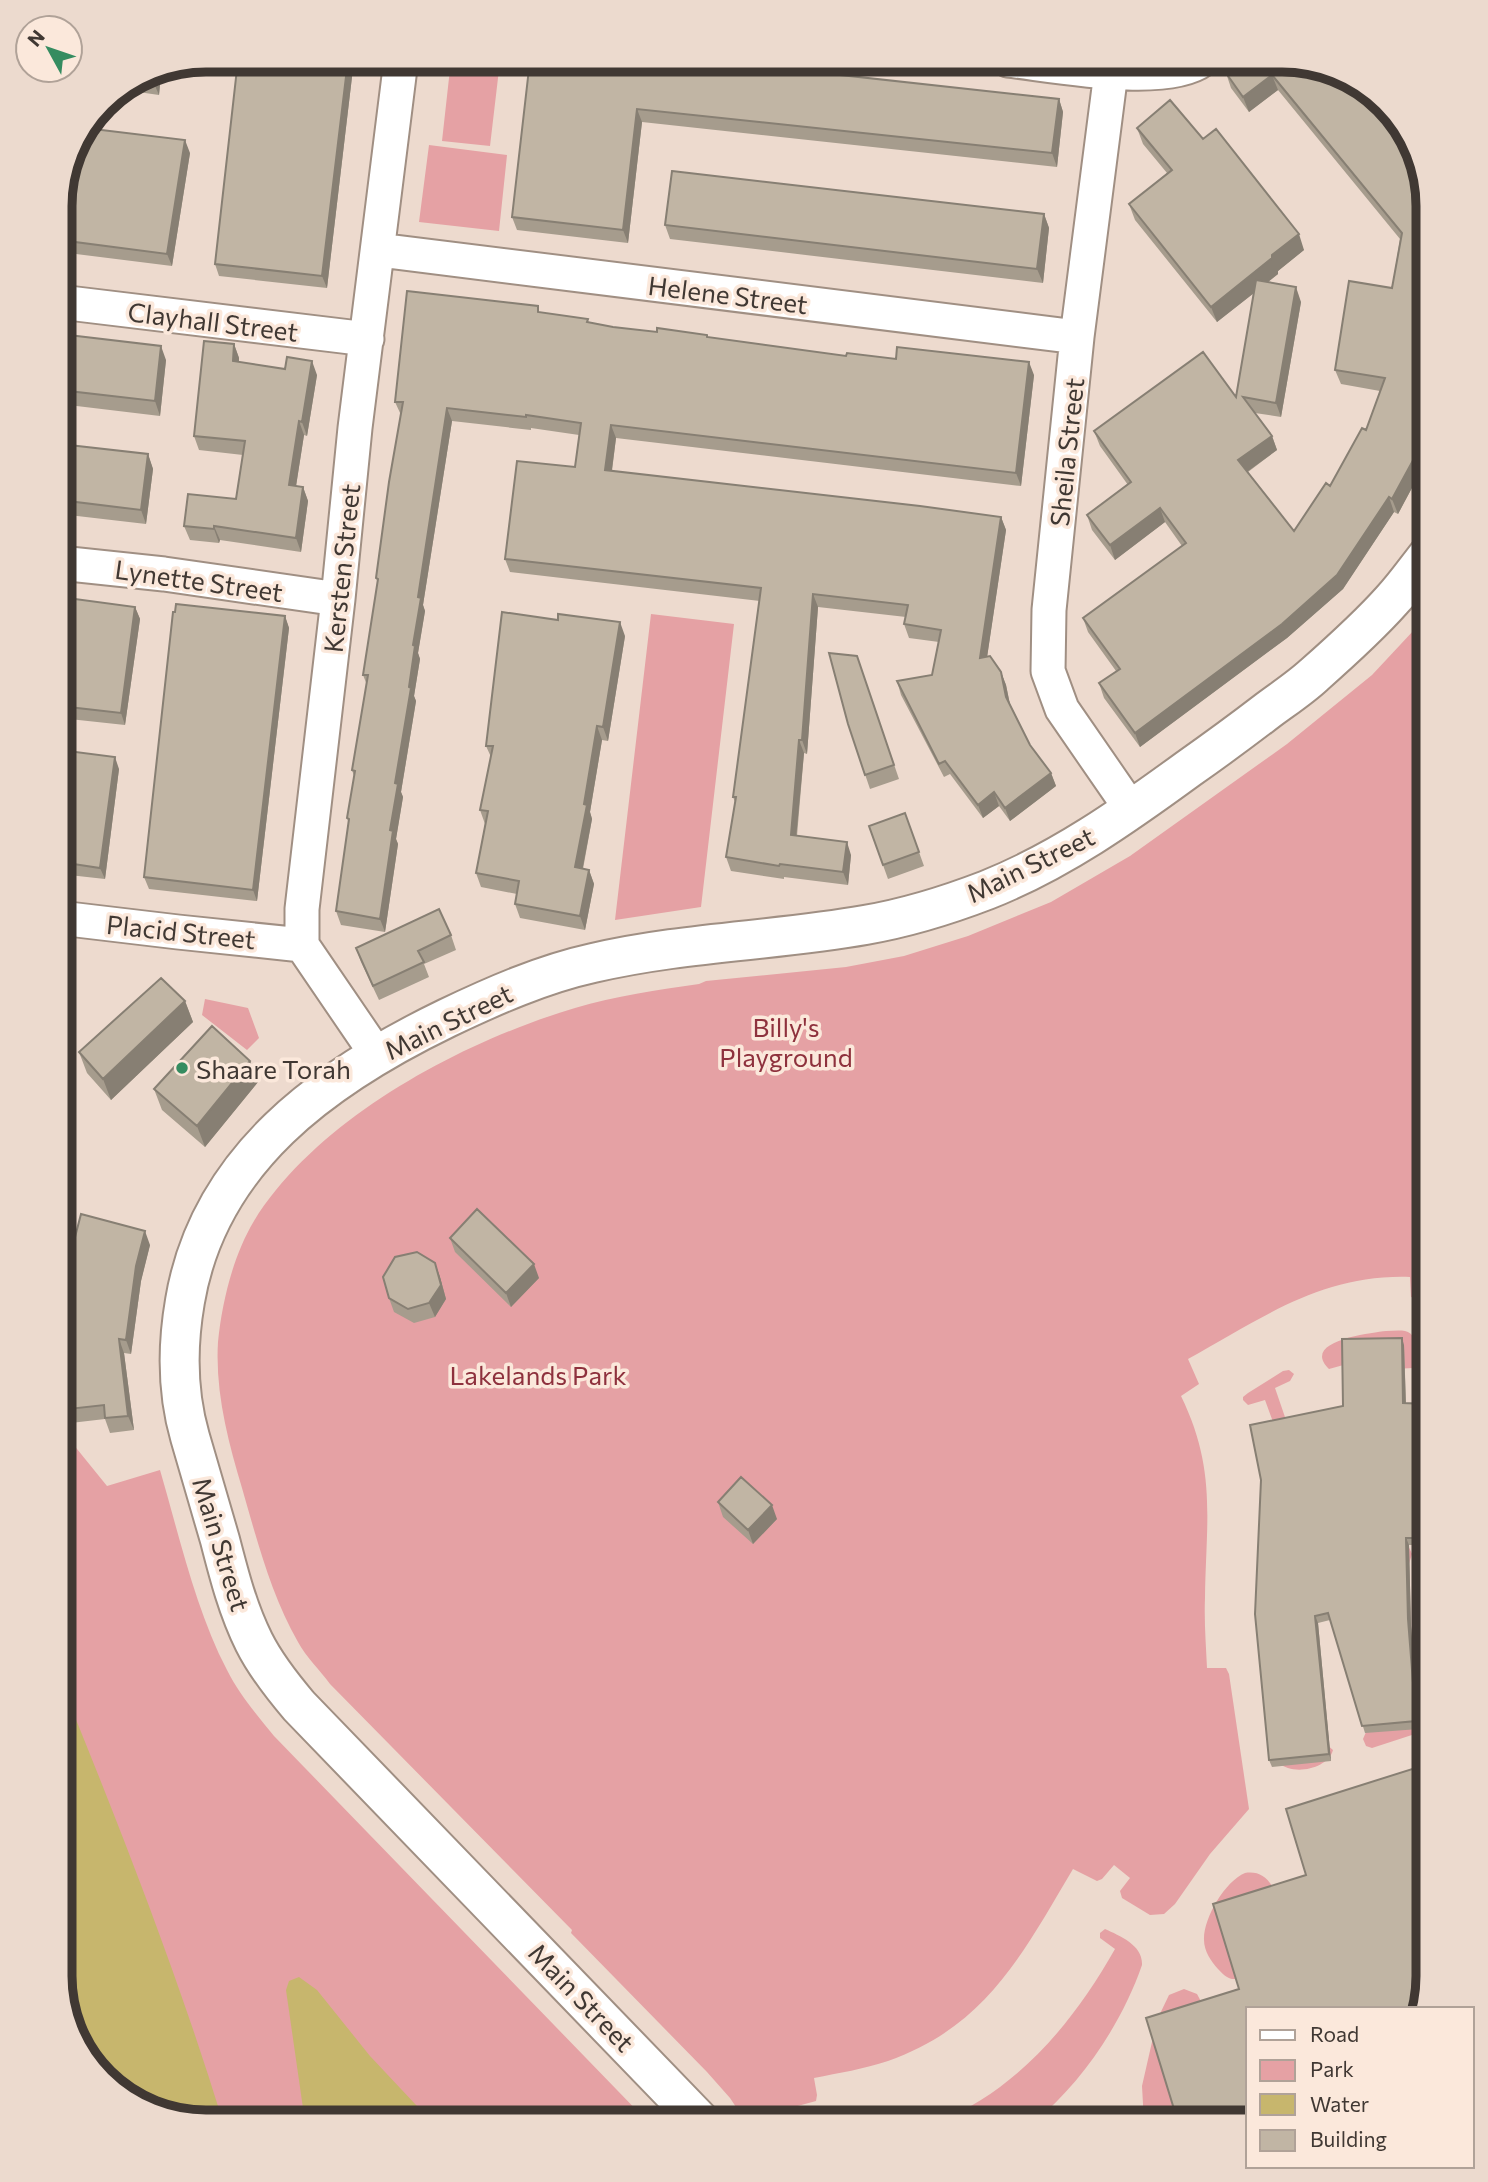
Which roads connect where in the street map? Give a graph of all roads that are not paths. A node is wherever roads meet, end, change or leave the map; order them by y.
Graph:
1 (400, 72) edge
2 (1111, 72) joint
3 (1168, 72) edge
4 (379, 250) junction
5 (72, 303) edge
6 (1077, 337) junction
7 (367, 339) junction
8 (72, 563) edge
9 (1416, 571) edge
10 (338, 599) junction
11 (1131, 809) junction
12 (72, 920) edge
13 (302, 944) junction
14 (377, 1055) junction
15 (689, 2110) edge

1 - 4 street, Kersten Street
2 - 3 street
2 - 6 street, Sheila Street
4 - 6 street, Helene Street
4 - 7 street, Kersten Street
5 - 7 street, Clayhall Street
6 - 11 street, Sheila Street
7 - 10 street, Kersten Street
8 - 10 street, Lynette Street
9 - 11 street, Main Street
10 - 13 street, Kersten Street
11 - 14 street, Main Street
12 - 13 street, Placid Street
13 - 14 street
14 - 15 street, Main Street

